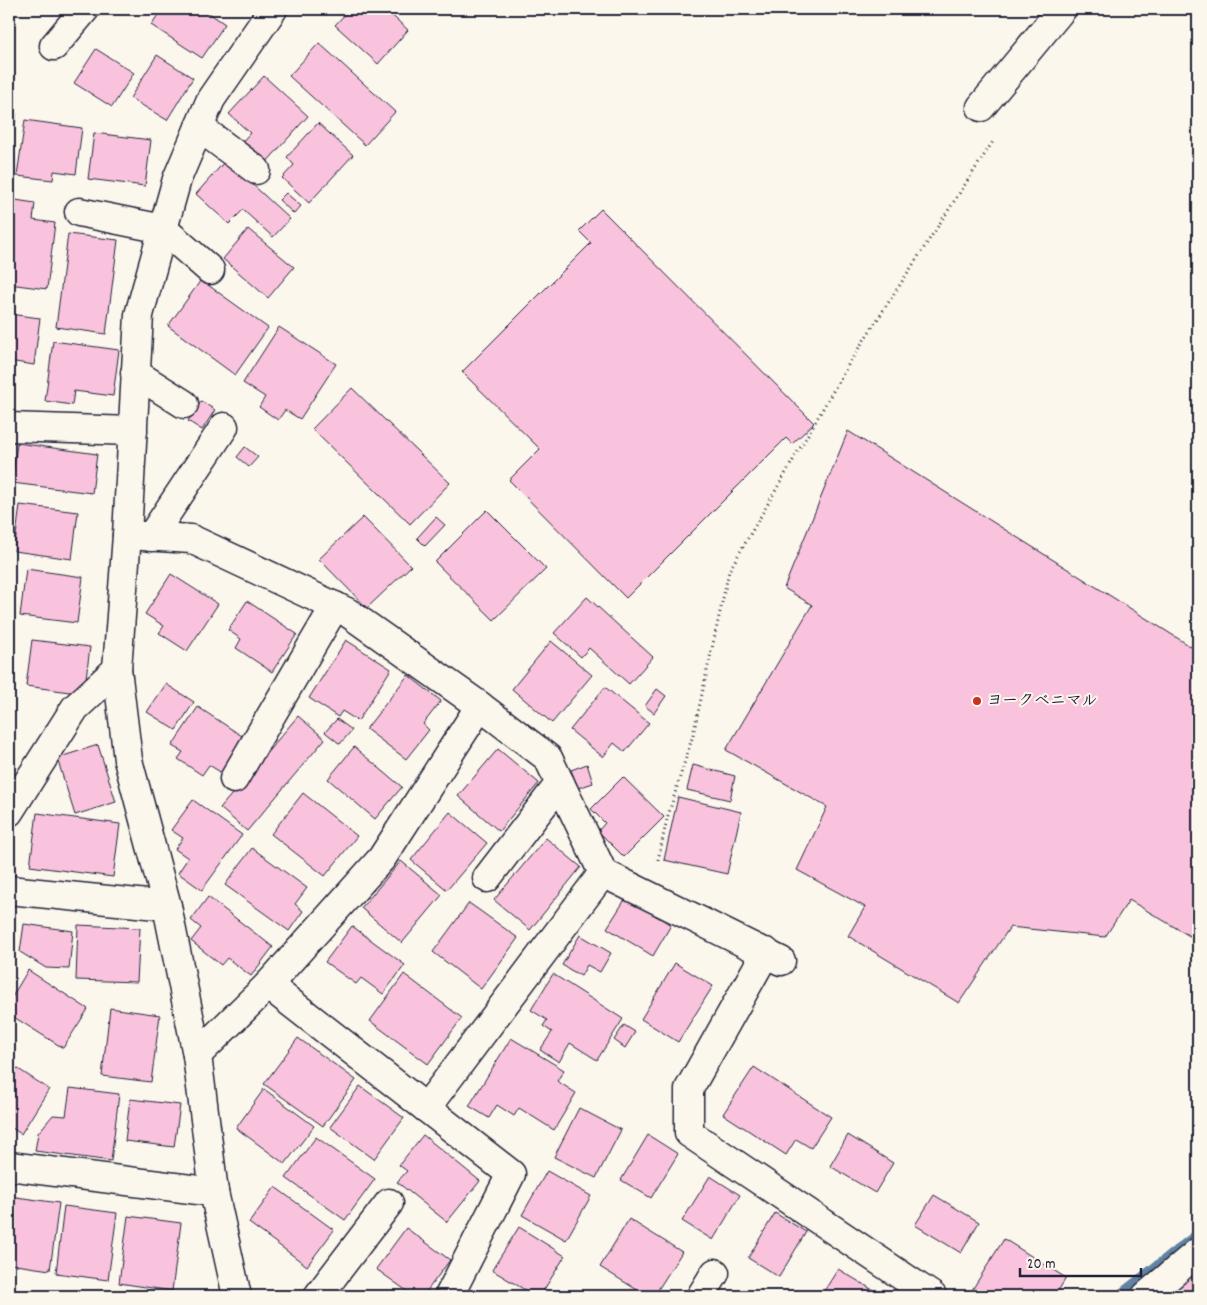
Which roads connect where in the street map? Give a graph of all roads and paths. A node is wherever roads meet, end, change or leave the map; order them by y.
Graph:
1 (85, 9) edge
2 (272, 9) edge
3 (1062, 9) edge
4 (54, 46) dead end
5 (981, 107) dead end
6 (199, 127) junction
7 (997, 135) dead end
8 (256, 170) dead end
9 (79, 212) dead end
10 (163, 229) junction
11 (210, 270) dead end
12 (135, 373) junction
13 (184, 404) dead end
14 (224, 426) dead end
15 (9, 427) edge
16 (133, 431) junction
17 (139, 536) junction
18 (335, 606) junction
19 (117, 669) junction
20 (480, 706) junction
21 (234, 778) dead end
22 (560, 783) junction
23 (9, 812) edge
24 (603, 873) junction
25 (487, 878) dead end
26 (9, 890) edge
27 (650, 895) junction
28 (168, 906) junction
29 (268, 985) junction
30 (197, 1055) junction
31 (426, 1108) junction
32 (9, 1166) edge
33 (214, 1192) junction
34 (389, 1203) dead end
35 (1198, 1252) edge
36 (715, 1273) dead end
37 (237, 1296) edge
38 (318, 1296) edge
39 (449, 1296) edge
40 (701, 1296) edge
41 (932, 1296) edge
42 (1146, 1296) edge

1 - 4 street
2 - 6 street
3 - 5 street
6 - 8 street
6 - 10 street
7 - 27 path
9 - 10 street
10 - 11 street
10 - 12 street
12 - 13 street
12 - 16 street
14 - 17 street
15 - 16 street
16 - 17 street
17 - 18 street
17 - 19 street
18 - 20 street
18 - 21 street
19 - 23 street
19 - 28 street
20 - 22 street
20 - 29 street
22 - 24 street
22 - 25 street
24 - 27 street
24 - 31 street
26 - 28 street
27 - 41 street
28 - 30 street
29 - 30 street
29 - 31 street
30 - 33 street
31 - 39 street
32 - 33 street
33 - 37 street
34 - 38 street
35 - 42 street
36 - 40 street

